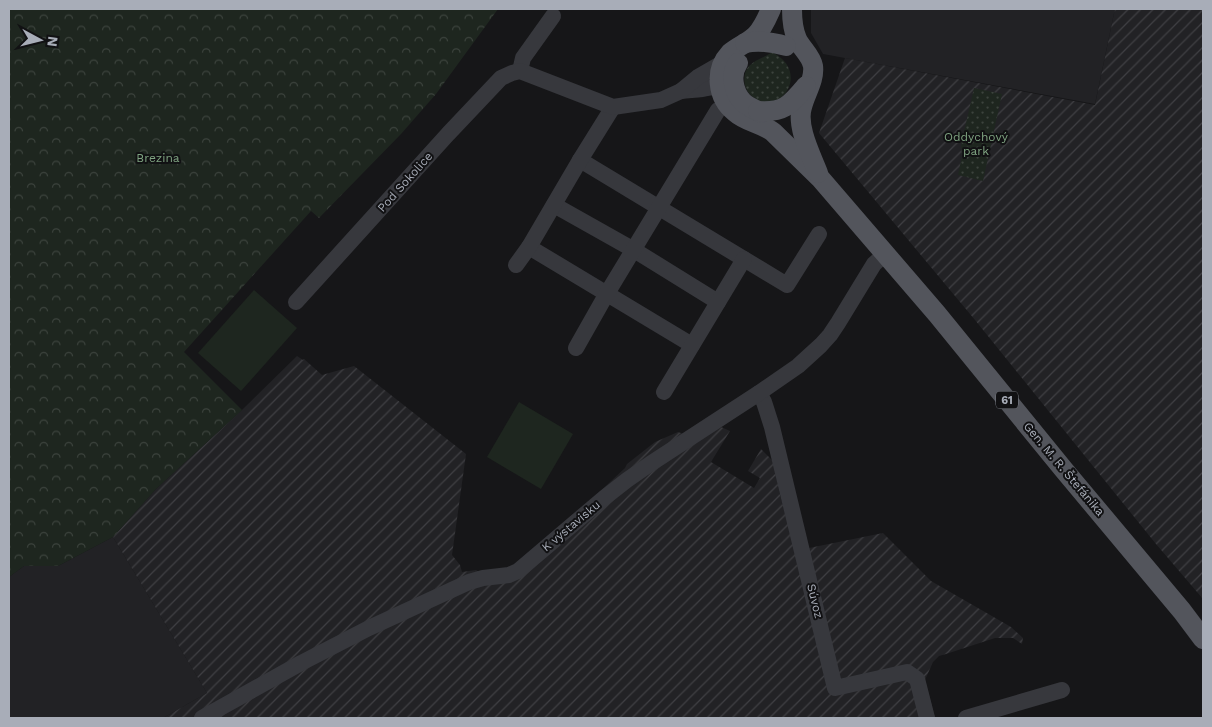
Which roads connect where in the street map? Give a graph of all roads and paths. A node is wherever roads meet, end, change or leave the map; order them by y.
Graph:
1 (772, 9) edge
2 (778, 9) edge
3 (787, 9) edge
4 (792, 9) edge
5 (553, 16) dead end
6 (766, 41) junction
7 (745, 43) junction
8 (786, 46) junction
9 (724, 62) junction
10 (520, 71) junction
11 (812, 79) junction
12 (681, 90) junction
13 (720, 95) junction
14 (795, 100) junction
15 (613, 107) junction
16 (758, 111) junction
17 (805, 157) junction
18 (580, 160) junction
19 (554, 204) junction
20 (660, 208) junction
21 (819, 234) dead end
22 (529, 247) junction
23 (634, 250) junction
24 (885, 254) junction
25 (744, 259) junction
26 (516, 265) dead end
27 (606, 294) junction
28 (296, 302) dead end
29 (718, 302) junction
30 (692, 345) junction
31 (576, 348) dead end
32 (664, 392) dead end
33 (759, 393) junction
34 (1203, 639) edge
35 (1062, 690) dead end
36 (202, 718) edge
37 (927, 718) edge
38 (966, 718) edge

1 - 7 main road
2 - 6 main road
3 - 8 main road, 61
4 - 11 main road, 61
5 - 10 street
6 - 7 main road
6 - 8 main road
6 - 13 main road
7 - 9 main road
8 - 14 main road, 61
9 - 12 street
9 - 13 main road
10 - 15 street
10 - 28 street, Pod Sokolice
11 - 14 main road
11 - 17 main road, 61
12 - 13 street
12 - 15 street
13 - 16 main road, 61
13 - 17 main road, 61
13 - 20 street
14 - 16 main road
14 - 17 main road, 61
15 - 18 street
16 - 17 main road, 61
17 - 24 main road, 61
18 - 19 street
18 - 20 street
19 - 22 street
19 - 23 street
20 - 23 street
20 - 25 street
21 - 25 street
22 - 26 street
22 - 27 street
23 - 27 street
23 - 29 street
24 - 33 street, K výstavisku
24 - 34 main road, Gen. M. R. Štefánika / 61
25 - 29 street
27 - 30 street
27 - 31 street
29 - 30 street
30 - 32 street
33 - 36 street, K výstavisku
33 - 37 street, Súvoz
35 - 38 street

